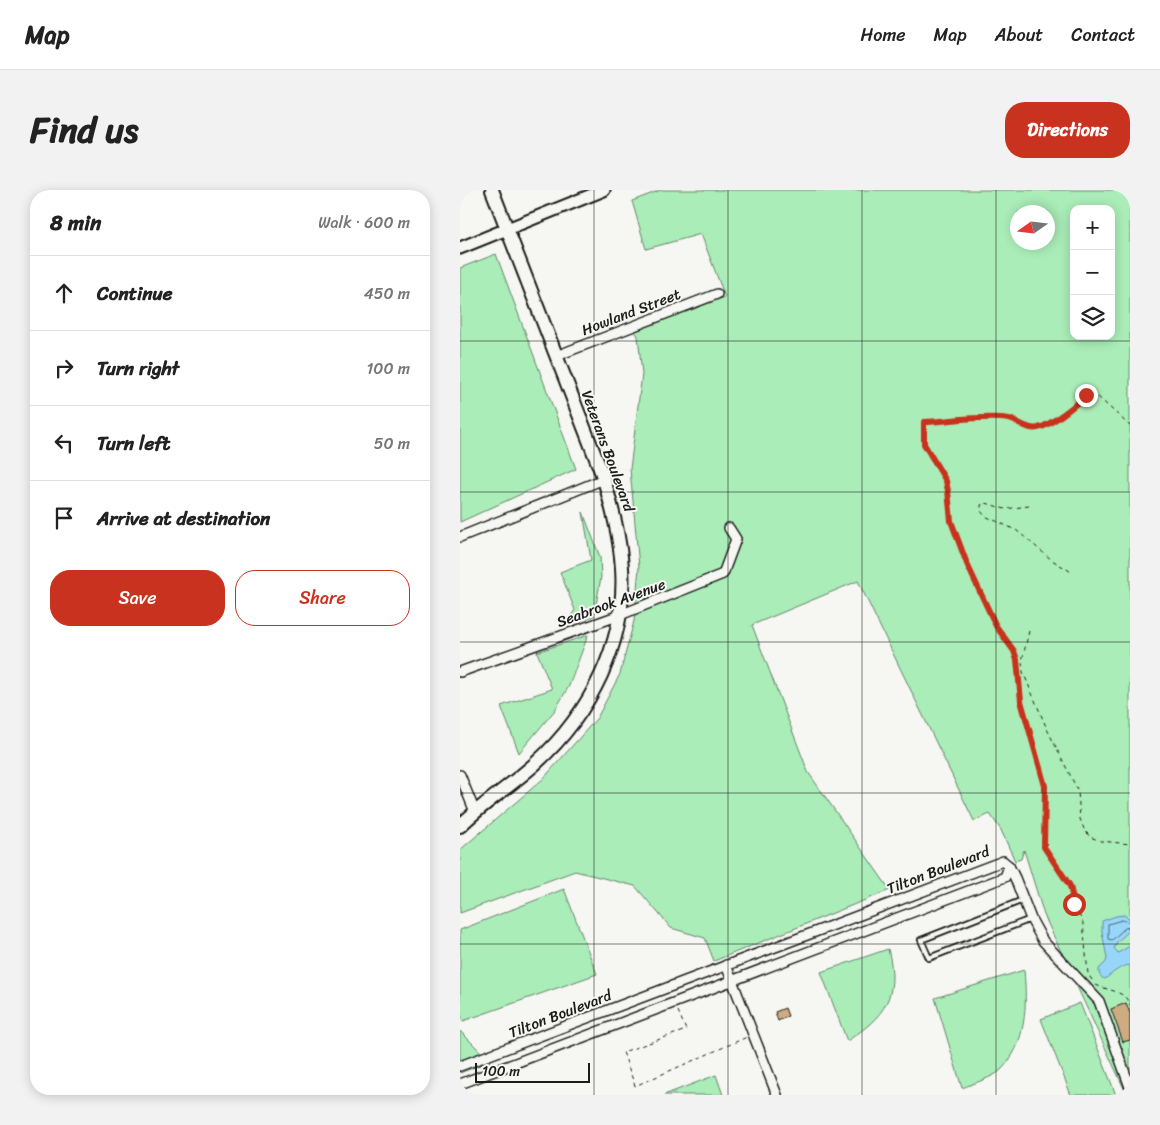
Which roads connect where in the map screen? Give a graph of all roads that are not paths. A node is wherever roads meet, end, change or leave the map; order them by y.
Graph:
1 (492, 190) edge
2 (604, 190) edge
3 (507, 230) junction
4 (460, 248) edge
5 (717, 294) dead end
6 (556, 356) junction
7 (604, 478) junction
8 (729, 528) dead end
9 (460, 537) edge
10 (620, 615) junction
11 (460, 672) edge
12 (460, 775) edge
13 (474, 812) junction
14 (460, 826) edge
15 (1009, 866) junction
16 (1023, 900) junction
17 (1030, 919) junction
18 (726, 965) junction
19 (733, 980) junction
20 (460, 1066) edge
21 (460, 1084) edge
22 (1130, 1087) edge
23 (777, 1095) edge

1 - 3 main road, Veterans Boulevard
2 - 3 street
3 - 4 street
3 - 6 main road, Veterans Boulevard
5 - 6 street, Howland Street
6 - 7 main road, Veterans Boulevard
7 - 9 street
7 - 10 main road, Veterans Boulevard
8 - 10 street, Seabrook Avenue
10 - 11 street, Seabrook Avenue
10 - 13 main road, Veterans Boulevard
12 - 13 street
13 - 14 main road, Veterans Boulevard
15 - 16 street
15 - 18 street, Tilton Boulevard
15 - 19 street, Tilton Boulevard
16 - 17 street
16 - 17 lane
17 - 22 street
18 - 19 street
18 - 20 street, Tilton Boulevard
19 - 21 street, Tilton Boulevard
19 - 23 street

